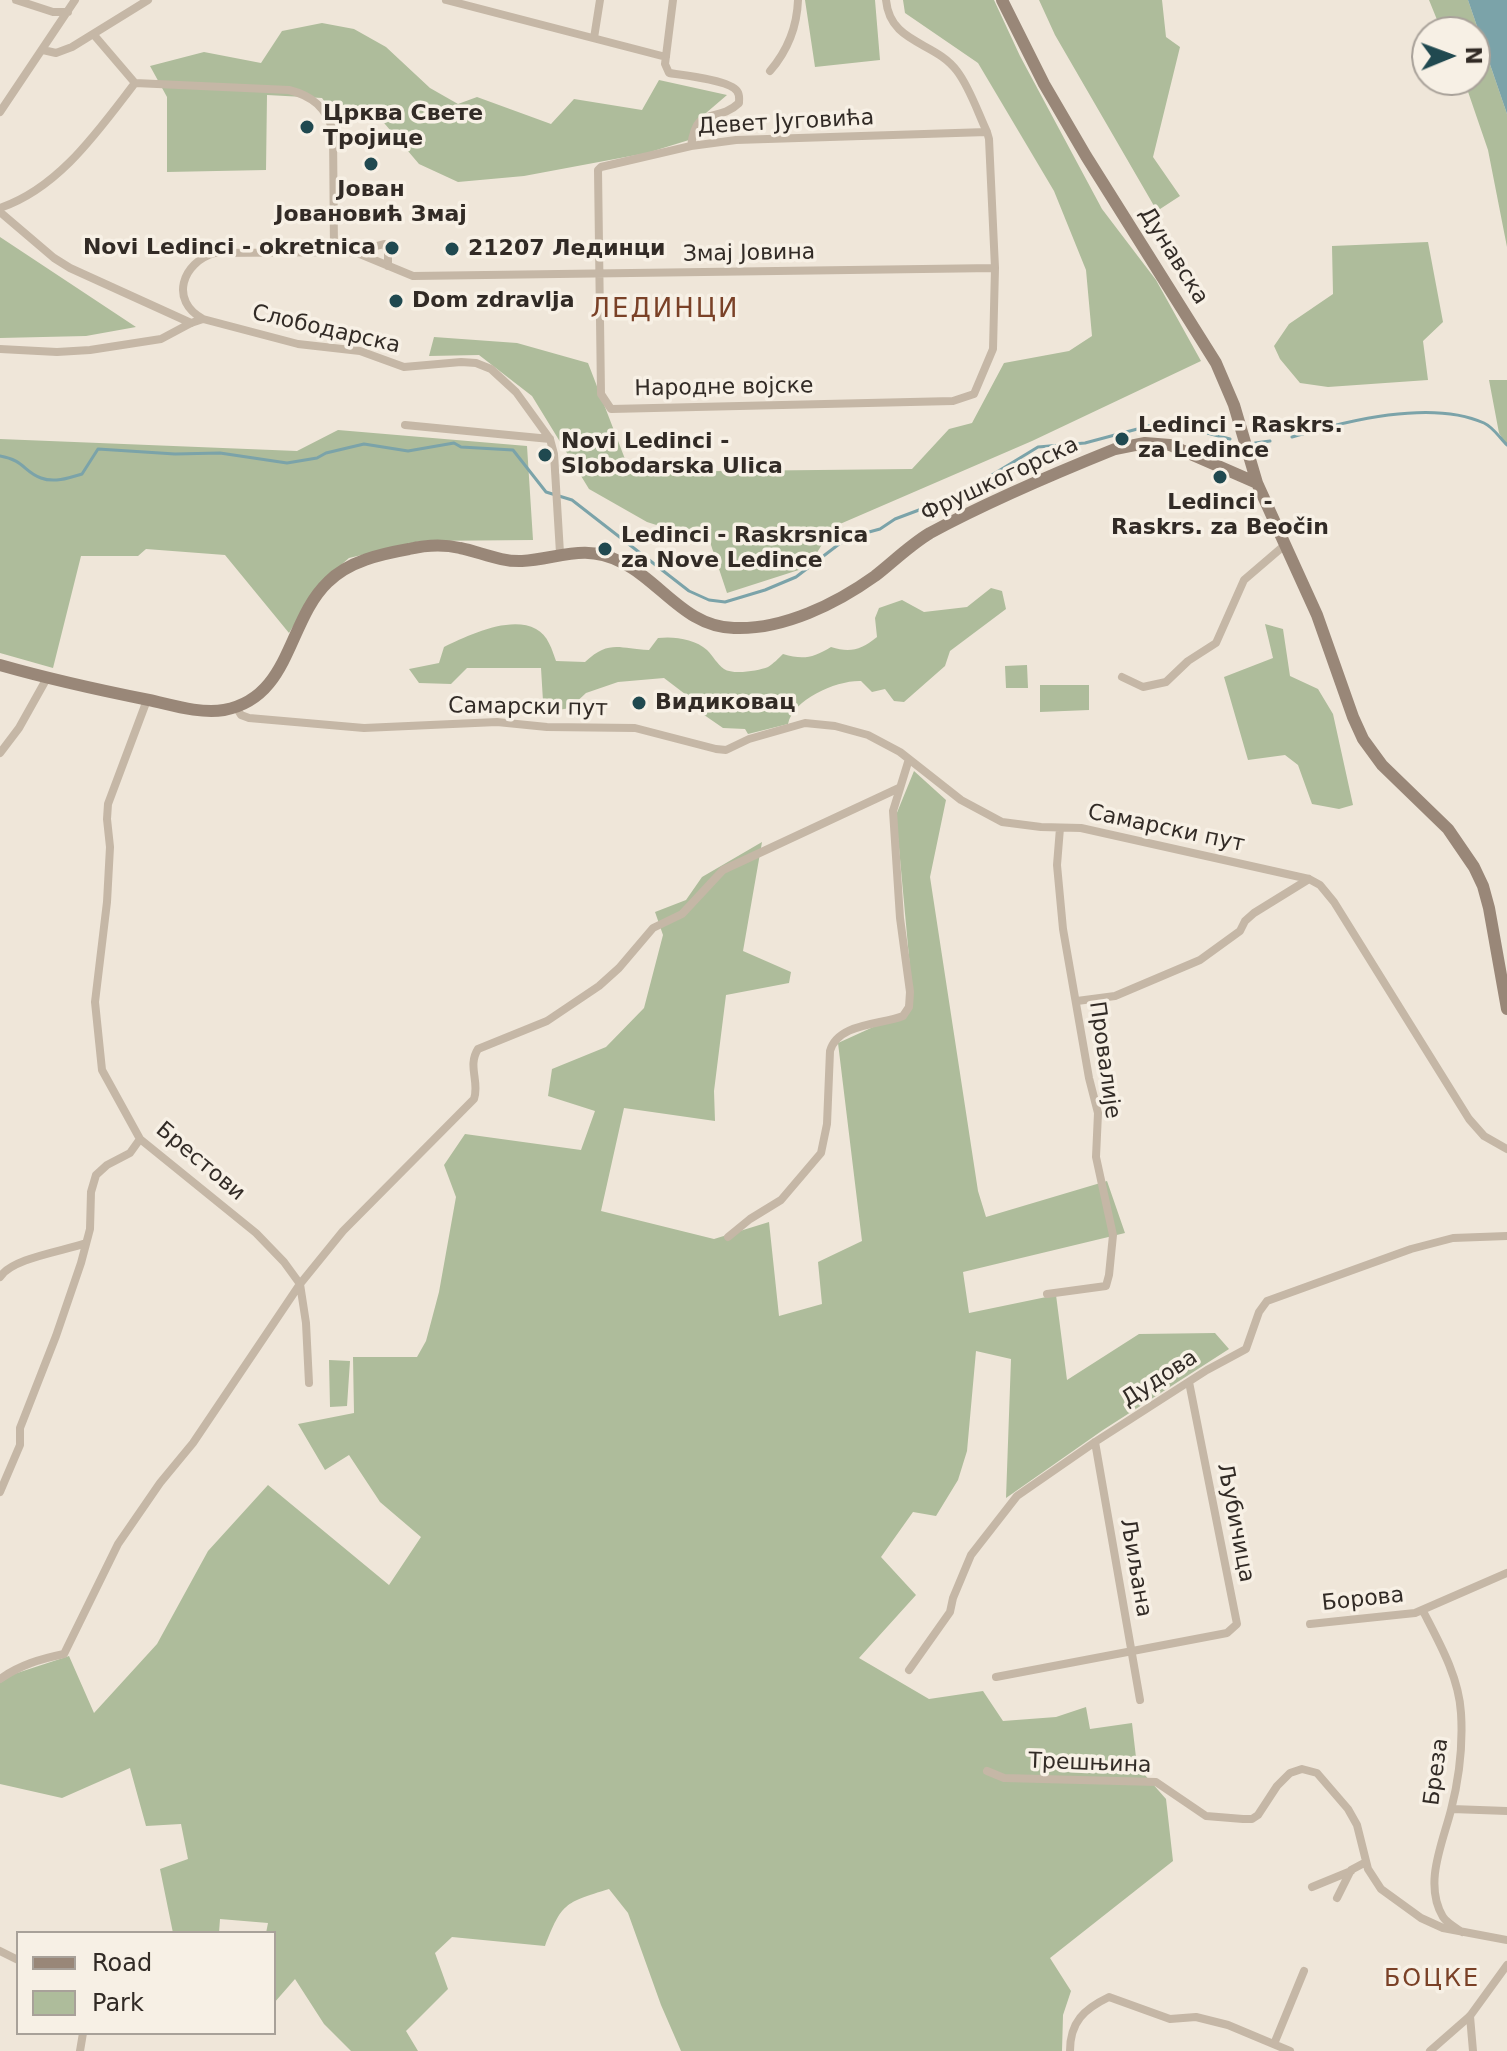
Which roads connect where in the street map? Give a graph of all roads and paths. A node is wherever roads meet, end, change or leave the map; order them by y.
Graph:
1 (16, 0) edge
2 (75, 0) edge
3 (148, 0) edge
4 (446, 0) edge
5 (600, 0) edge
6 (673, 0) edge
7 (798, 0) edge
8 (886, 0) edge
9 (1002, 0) edge
10 (68, 12) junction
11 (94, 35) junction
12 (594, 38) junction
13 (43, 50) junction
14 (666, 57) junction
15 (770, 71) dead end
16 (135, 83) junction
17 (0, 112) edge
18 (987, 132) junction
19 (691, 146) junction
20 (0, 210) edge
21 (334, 252) junction
22 (355, 252) junction
23 (388, 266) junction
24 (995, 268) junction
25 (600, 274) junction
26 (203, 319) junction
27 (191, 323) junction
28 (0, 349) edge
29 (405, 425) dead end
30 (550, 439) junction
31 (1248, 457) junction
32 (1221, 468) junction
33 (1257, 483) junction
34 (1286, 544) junction
35 (560, 553) junction
36 (0, 665) edge
37 (1122, 677) dead end
38 (47, 678) junction
39 (147, 700) junction
40 (236, 707) junction
41 (0, 753) edge
42 (909, 759) junction
43 (899, 788) junction
44 (1060, 828) junction
45 (1309, 879) junction
46 (1077, 1001) junction
47 (1507, 1009) edge
48 (140, 1139) junction
49 (1507, 1149) edge
50 (1507, 1236) edge
51 (728, 1237) dead end
52 (86, 1243) junction
53 (0, 1277) edge
54 (300, 1284) junction
55 (1047, 1294) dead end
56 (1189, 1382) junction
57 (309, 1383) dead end
58 (1095, 1442) junction
59 (0, 1492) edge
60 (1507, 1573) edge
61 (1423, 1611) junction
62 (1310, 1624) dead end
63 (1131, 1650) junction
64 (909, 1670) dead end
65 (996, 1677) dead end
66 (0, 1679) edge
67 (1140, 1700) dead end
68 (987, 1771) dead end
69 (1452, 1809) junction
70 (1507, 1811) edge
71 (1366, 1862) junction
72 (1351, 1870) junction
73 (1312, 1887) dead end
74 (1337, 1898) dead end
75 (1462, 1933) junction
76 (1507, 1940) edge
77 (1507, 1965) edge
78 (1304, 1971) dead end
79 (1470, 2016) junction
80 (1274, 2044) junction
81 (1070, 2051) edge
82 (1290, 2051) edge
83 (1430, 2051) edge
84 (1473, 2051) edge

1 - 10 street
2 - 10 street
3 - 11 street
4 - 12 street
5 - 12 street
6 - 14 street
7 - 15 street
8 - 18 street
9 - 31 street, Дунавска
10 - 13 street
11 - 13 street
11 - 16 street
12 - 14 street
13 - 17 street
14 - 19 street
16 - 20 street
16 - 21 street
18 - 19 street, Девет Југовића
18 - 24 street
19 - 25 street, Девет Југовића
20 - 27 street
21 - 22 street, Змај Јовина
21 - 26 street, Змај Јовина
22 - 23 street, Змај Јовина
22 - 23 street
23 - 25 street, Змај Јовина
24 - 25 street, Змај Јовина
24 - 25 street, Народне војске
26 - 27 street
26 - 30 street, Слободарска
27 - 28 street
29 - 30 street
30 - 35 street, Слободарска
31 - 32 street
31 - 33 street, Дунавска
32 - 33 street, Фрушкогорска
32 - 35 street, Фрушкогорска
33 - 34 street, Дунавска
34 - 37 street
34 - 47 street, Дунавска
35 - 40 street, Фрушкогорска
36 - 38 street
38 - 39 street
38 - 41 street
39 - 40 street
39 - 48 street, Брестови
40 - 42 street, Самарски пут
42 - 43 street
42 - 44 street, Самарски пут
43 - 51 street
43 - 54 street
44 - 45 street, Самарски пут
44 - 46 street, Провалије
45 - 46 street
45 - 49 street
46 - 55 street, Провалије
48 - 52 street
48 - 54 street, Брестови
50 - 56 street, Дудова
52 - 53 street
52 - 59 street
54 - 57 street, Брестови
54 - 66 street
56 - 58 street, Дудова
56 - 63 street, Љубичица
58 - 63 street, Љиљана
58 - 64 street, Дудова
60 - 61 street, Борова
61 - 62 street, Борова
61 - 69 street, Бреза
63 - 65 street
63 - 67 street, Љиљана
68 - 71 street, Трешњина
69 - 70 street
69 - 75 street, Бреза
71 - 72 street
71 - 75 street, Трешњина
72 - 73 street
72 - 74 street
75 - 76 street, Трешњина
77 - 79 street
78 - 80 street
79 - 83 street
79 - 84 street
80 - 81 street
80 - 82 street

